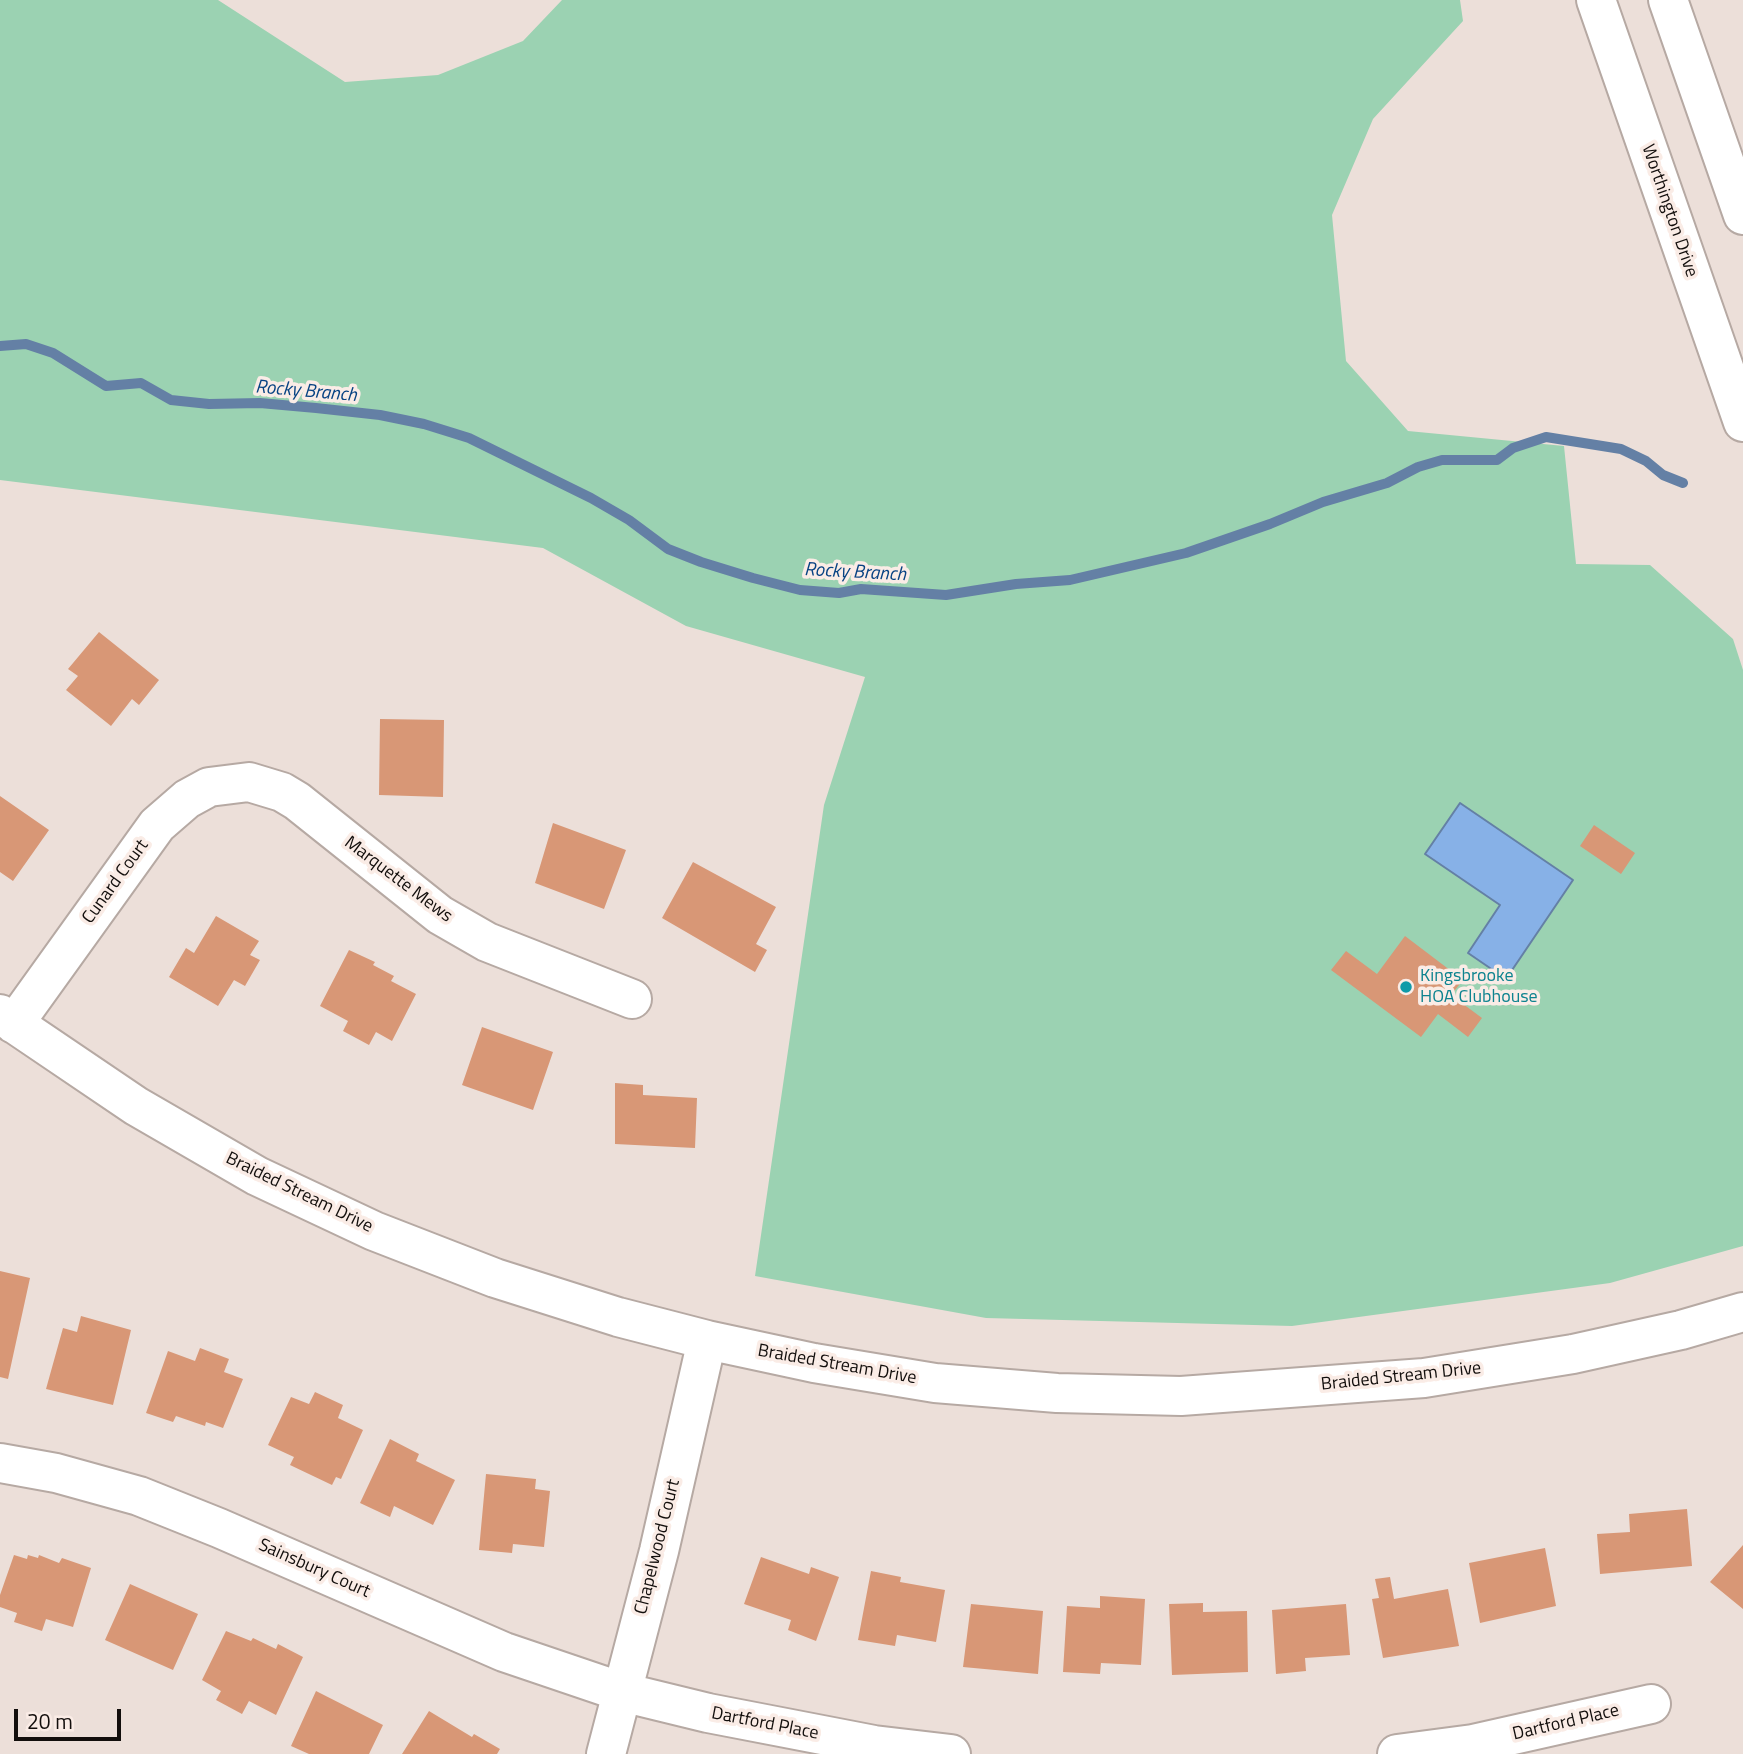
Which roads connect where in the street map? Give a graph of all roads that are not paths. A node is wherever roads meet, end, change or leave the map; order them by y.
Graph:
1 (1596, 0) edge
2 (1668, 0) edge
3 (1743, 215) edge
4 (1743, 422) edge
5 (249, 782) joint
6 (632, 999) dead end
7 (7, 1019) edge
8 (1743, 1312) edge
9 (707, 1340) junction
10 (0, 1463) edge
11 (622, 1692) junction
12 (1651, 1704) dead end
13 (606, 1754) edge
14 (951, 1754) edge
15 (1397, 1754) edge

1 - 4 street, Worthington Drive
2 - 3 street
5 - 6 street, Marquette Mews
5 - 7 street, Cunard Court
7 - 9 street, Braided Stream Drive
8 - 9 street, Braided Stream Drive
9 - 11 street, Chapelwood Court
10 - 11 street, Sainsbury Court
11 - 13 street, Chapelwood Court
11 - 14 street, Dartford Place
12 - 15 street, Dartford Place

